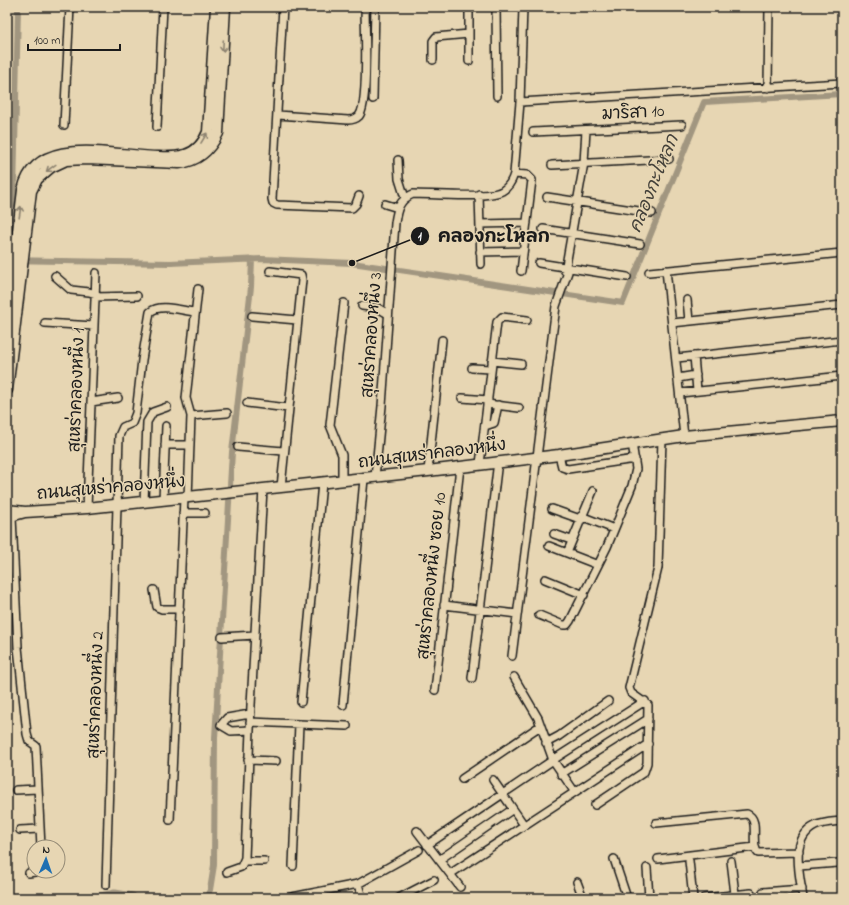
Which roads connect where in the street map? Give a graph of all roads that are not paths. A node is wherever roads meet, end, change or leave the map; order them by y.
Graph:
1 (70, 7) edge
2 (163, 7) edge
3 (216, 7) edge
4 (225, 7) edge
5 (284, 7) edge
6 (365, 7) edge
7 (374, 7) edge
8 (469, 7) edge
9 (496, 7) edge
10 (523, 7) edge
11 (769, 7) edge
12 (469, 34) junction
13 (433, 60) dead end
14 (469, 61) dead end
15 (842, 83) edge
16 (768, 88) junction
17 (497, 96) dead end
18 (374, 99) dead end
19 (520, 102) junction
20 (278, 115) junction
21 (64, 125) dead end
22 (682, 125) dead end
23 (157, 127) dead end
24 (586, 130) junction
25 (532, 132) dead end
26 (669, 159) dead end
27 (398, 160) dead end
28 (584, 163) junction
29 (552, 165) dead end
30 (514, 174) junction
31 (479, 194) junction
32 (359, 196) dead end
33 (547, 197) dead end
34 (404, 198) junction
35 (577, 201) junction
36 (385, 204) dead end
37 (398, 208) junction
38 (652, 213) dead end
39 (527, 223) junction
40 (480, 224) junction
41 (543, 230) dead end
42 (572, 234) junction
43 (640, 244) dead end
44 (20, 250) junction
45 (523, 251) junction
46 (480, 252) junction
47 (842, 253) edge
48 (539, 263) dead end
49 (480, 264) dead end
50 (567, 267) junction
51 (17, 269) junction
52 (666, 270) junction
53 (270, 271) dead end
54 (520, 271) dead end
55 (649, 272) dead end
56 (96, 273) dead end
57 (55, 276) dead end
58 (627, 277) dead end
59 (198, 289) dead end
60 (96, 296) junction
61 (137, 296) dead end
62 (687, 300) dead end
63 (344, 303) dead end
64 (362, 306) dead end
65 (842, 307) edge
66 (195, 312) junction
67 (388, 314) junction
68 (252, 316) dead end
69 (298, 320) junction
70 (527, 320) dead end
71 (7, 321) edge
72 (689, 321) junction
73 (45, 323) dead end
74 (672, 323) junction
75 (94, 326) junction
76 (442, 340) dead end
77 (842, 340) edge
78 (694, 356) junction
79 (677, 358) junction
80 (521, 364) dead end
81 (492, 365) junction
82 (472, 368) dead end
83 (696, 375) junction
84 (842, 376) edge
85 (678, 378) junction
86 (7, 390) edge
87 (698, 391) junction
88 (680, 393) junction
89 (118, 398) dead end
90 (462, 398) dead end
91 (91, 402) junction
92 (488, 402) junction
93 (247, 403) dead end
94 (498, 405) junction
95 (166, 407) dead end
96 (288, 408) junction
97 (519, 408) dead end
98 (227, 413) dead end
99 (191, 416) junction
100 (842, 421) edge
101 (166, 426) dead end
102 (485, 426) junction
103 (684, 436) junction
104 (662, 439) junction
105 (632, 443) junction
106 (165, 445) junction
107 (189, 445) junction
108 (238, 447) dead end
109 (283, 451) junction
110 (559, 455) junction
111 (538, 457) junction
112 (635, 460) junction
113 (498, 461) junction
114 (480, 464) junction
115 (460, 467) junction
116 (428, 471) junction
117 (375, 477) junction
118 (364, 478) junction
119 (342, 481) junction
120 (322, 483) junction
121 (280, 487) junction
122 (263, 489) junction
123 (593, 491) dead end
124 (186, 498) junction
125 (163, 500) junction
126 (144, 502) junction
127 (117, 505) junction
128 (87, 508) junction
129 (552, 509) dead end
130 (9, 512) edge
131 (183, 513) junction
132 (205, 513) dead end
133 (580, 517) junction
134 (614, 529) junction
135 (554, 534) dead end
136 (571, 540) junction
137 (549, 546) dead end
138 (567, 553) junction
139 (598, 565) junction
140 (545, 579) dead end
141 (154, 590) dead end
142 (584, 595) junction
143 (444, 605) junction
144 (180, 609) junction
145 (482, 610) junction
146 (517, 614) junction
147 (539, 615) dead end
148 (255, 635) junction
149 (222, 637) dead end
150 (512, 656) dead end
151 (514, 677) dead end
152 (472, 678) dead end
153 (435, 690) dead end
154 (608, 701) dead end
155 (644, 701) junction
156 (301, 702) dead end
157 (343, 705) dead end
158 (250, 714) junction
159 (648, 719) junction
160 (299, 724) junction
161 (250, 726) junction
162 (347, 726) dead end
163 (540, 726) junction
164 (546, 743) junction
165 (648, 744) junction
166 (248, 760) junction
167 (553, 760) junction
168 (276, 761) dead end
169 (561, 774) junction
170 (462, 779) dead end
171 (493, 780) dead end
172 (38, 789) junction
173 (16, 790) dead end
174 (574, 791) junction
175 (503, 794) junction
176 (595, 805) dead end
177 (513, 809) junction
178 (170, 820) dead end
179 (842, 821) edge
180 (656, 823) dead end
181 (524, 825) junction
182 (40, 829) junction
183 (20, 830) dead end
184 (417, 831) dead end
185 (41, 839) edge
186 (427, 845) junction
187 (755, 848) junction
188 (419, 850) dead end
189 (799, 852) junction
190 (614, 858) dead end
191 (658, 859) dead end
192 (244, 860) junction
193 (439, 860) junction
194 (264, 861) dead end
195 (689, 861) dead end
196 (731, 861) dead end
197 (838, 863) dead end
198 (293, 866) dead end
199 (799, 866) junction
200 (647, 868) dead end
201 (227, 872) dead end
202 (450, 874) junction
203 (434, 880) dead end
204 (577, 882) dead end
205 (358, 884) junction
206 (106, 885) dead end
207 (460, 887) dead end
208 (802, 889) junction
209 (763, 892) dead end
210 (751, 893) dead end
211 (734, 894) junction
212 (287, 898) edge
213 (362, 898) edge
214 (398, 898) edge
215 (583, 898) edge
216 (627, 898) edge
217 (649, 898) edge
218 (692, 898) edge
219 (704, 898) edge
220 (803, 898) edge

1 - 21 street
2 - 23 street
44 -> 3 street
4 -> 44 street
5 - 20 street
6 - 20 street
7 - 18 street
8 - 12 street
9 - 17 street
10 - 19 street
11 - 16 street
12 - 13 street
12 - 14 street
15 - 16 street
16 - 19 street
19 - 30 street
20 - 32 street
22 - 24 street, มาริสา 10
24 - 25 street, มาริสา 10
24 - 28 street
26 - 28 street
27 - 34 street
28 - 29 street
28 - 35 street
30 - 31 street
30 - 39 street
31 - 34 street
31 - 40 street
33 - 35 street
34 - 37 street, สุเหร่าคลองหนึ่ง 3
35 - 38 street
35 - 42 street
36 - 37 street
37 - 67 street, สุเหร่าคลองหนึ่ง 3
39 - 40 street
39 - 45 street
40 - 46 street
41 - 42 street
42 - 43 street
42 - 50 street
44 - 51 street
45 - 46 street
45 - 54 street
46 - 49 street
47 - 52 street
48 - 50 street
50 - 58 street
50 - 111 street
51 - 71 street
51 - 86 street
52 - 55 street
52 - 74 street
53 - 69 street
56 - 60 street, สุเหร่าคลองหนึ่ง 1
57 - 60 street
59 - 66 street
60 - 61 street
60 - 75 street, สุเหร่าคลองหนึ่ง 1
62 - 72 street
63 - 119 street
64 - 67 street
65 - 72 street
66 - 99 street
66 - 127 street, สุเหร่าคลองหนึ่ง 2
67 - 117 street, สุเหร่าคลองหนึ่ง 3
68 - 69 street
69 - 96 street
70 - 81 street
72 - 74 street
73 - 75 street
74 - 79 street
75 - 91 street, สุเหร่าคลองหนึ่ง 1
76 - 116 street
77 - 78 street
78 - 79 street
78 - 83 street
79 - 85 street
80 - 81 street
81 - 82 street
81 - 92 street
83 - 85 street
83 - 87 street
84 - 87 street
85 - 88 street
87 - 88 street
88 - 103 street
89 - 91 street
90 - 92 street
91 - 128 street, สุเหร่าคลองหนึ่ง 1
92 - 94 street
92 - 102 street
93 - 96 street
94 - 97 street
94 - 102 street
95 - 126 street
96 - 109 street
98 - 99 street
99 - 107 street
100 - 103 street, ถนนสุเหร่าคลองหนึ่ง
101 - 106 street
102 - 114 street
103 - 104 street, ถนนสุเหร่าคลองหนึ่ง
104 - 105 street, ถนนสุเหร่าคลองหนึ่ง
104 - 155 street
105 - 110 street, ถนนสุเหร่าคลองหนึ่ง
105 - 112 street
106 - 107 street
106 - 125 street
107 - 124 street
108 - 109 street
109 - 121 street
110 - 111 street, ถนนสุเหร่าคลองหนึ่ง
110 - 112 street
111 - 113 street, ถนนสุเหร่าคลองหนึ่ง
111 - 146 street
112 - 134 street
113 - 114 street, ถนนสุเหร่าคลองหนึ่ง
113 - 145 street
114 - 115 street, ถนนสุเหร่าคลองหนึ่ง
115 - 116 street, ถนนสุเหร่าคลองหนึ่ง
115 - 143 street, สุเหร่าคลองหนึ่ง ซอย 10
116 - 117 street, ถนนสุเหร่าคลองหนึ่ง
117 - 118 street, ถนนสุเหร่าคลองหนึ่ง
118 - 119 street, ถนนสุเหร่าคลองหนึ่ง
118 - 157 street
119 - 120 street, ถนนสุเหร่าคลองหนึ่ง
120 - 121 street, ถนนสุเหร่าคลองหนึ่ง
120 - 156 street
121 - 122 street, ถนนสุเหร่าคลองหนึ่ง
122 - 124 street, ถนนสุเหร่าคลองหนึ่ง
122 - 148 street
123 - 133 street
124 - 125 street, ถนนสุเหร่าคลองหนึ่ง
124 - 131 street
125 - 126 street, ถนนสุเหร่าคลองหนึ่ง
126 - 127 street, ถนนสุเหร่าคลองหนึ่ง
127 - 128 street, ถนนสุเหร่าคลองหนึ่ง
127 - 206 street, สุเหร่าคลองหนึ่ง 2
128 - 130 street, ถนนสุเหร่าคลองหนึ่ง
129 - 133 street
130 - 172 street
131 - 132 street
131 - 144 street
133 - 134 street
133 - 136 street
134 - 139 street
135 - 136 street
136 - 138 street
137 - 138 street
138 - 139 street
139 - 142 street
140 - 142 street
141 - 144 street
142 - 147 street
143 - 145 street
143 - 153 street, สุเหร่าคลองหนึ่ง ซอย 10
144 - 178 street
145 - 146 street
145 - 152 street
146 - 150 street
148 - 149 street
148 - 158 street
151 - 163 street
154 - 164 street
155 - 159 street
155 - 167 street
158 - 161 street
158 - 161 street
159 - 165 street
159 - 169 street
160 - 161 street
160 - 162 street
160 - 198 street
161 - 166 street
163 - 164 street
163 - 170 street
164 - 167 street
165 - 174 street
165 - 176 street
166 - 168 street
166 - 192 street
167 - 169 street
167 - 175 street
169 - 174 street
171 - 175 street
172 - 173 street
172 - 182 street
174 - 181 street
175 - 177 street
175 - 186 street
177 - 181 street
177 - 193 street
179 - 189 street
180 - 187 street
181 - 202 street
182 - 183 street
182 - 185 street
184 - 186 street
186 - 193 street
187 - 189 street
187 - 191 street
188 - 205 street
189 - 199 street
190 - 216 street
192 - 194 street
192 - 201 street
193 - 202 street
195 - 218 street
196 - 211 street
197 - 199 street
199 - 208 street
200 - 217 street
202 - 207 street
203 - 214 street
204 - 215 street
205 - 212 street
205 - 213 street
208 - 209 street
208 - 220 street
210 - 211 street
211 - 219 street

